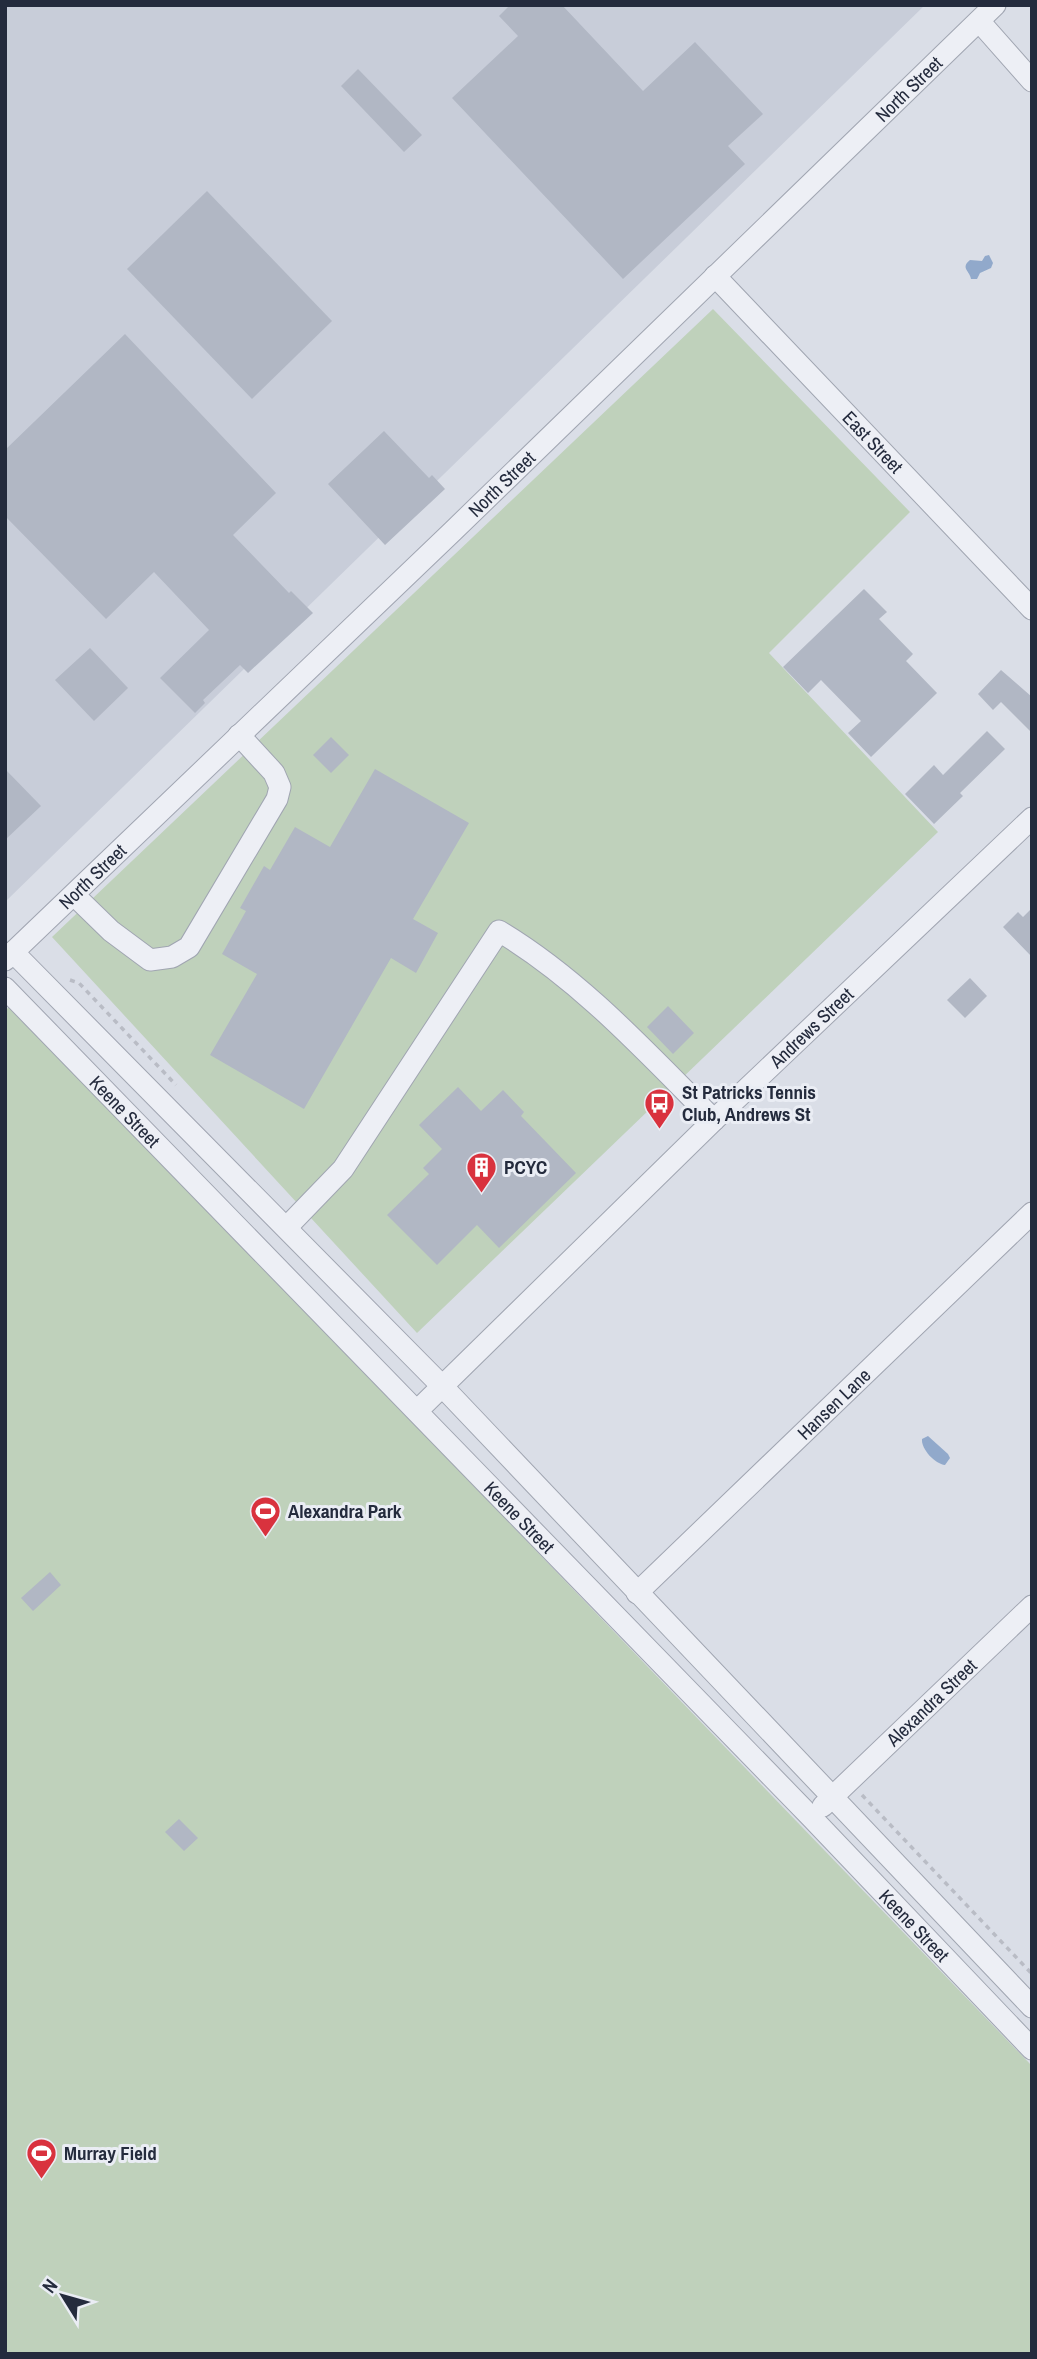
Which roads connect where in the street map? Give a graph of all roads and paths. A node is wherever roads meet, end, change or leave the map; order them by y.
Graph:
1 (995, 5) edge
2 (979, 21) junction
3 (1032, 81) edge
4 (715, 276) junction
5 (1032, 609) edge
6 (239, 735) junction
7 (1032, 818) edge
8 (74, 895) junction
9 (9, 956) edge
10 (5, 988) edge
11 (714, 1120) junction
12 (1032, 1213) edge
13 (287, 1227) junction
14 (442, 1386) junction
15 (417, 1411) junction
16 (636, 1592) junction
17 (1032, 1606) edge
18 (832, 1798) junction
19 (811, 1817) junction
20 (1031, 2005) edge
21 (1032, 2049) edge

1 - 2 street, North Street
2 - 3 street
2 - 4 street, North Street
4 - 5 street, East Street
4 - 6 street, North Street
6 - 8 street, North Street
6 - 8 street
7 - 11 street, Andrews Street
8 - 9 street, North Street
9 - 13 street, Keene Street
10 - 15 street, Keene Street
11 - 13 street
11 - 14 street, Andrews Street
12 - 16 street, Hansen Lane
13 - 14 street, Keene Street
14 - 15 street, Andrews Street
14 - 16 street, Keene Street
15 - 19 street, Keene Street
16 - 18 street, Keene Street
17 - 18 street, Alexandra Street
18 - 19 street, Alexandra Street
18 - 20 street, Keene Street
19 - 21 street, Keene Street

